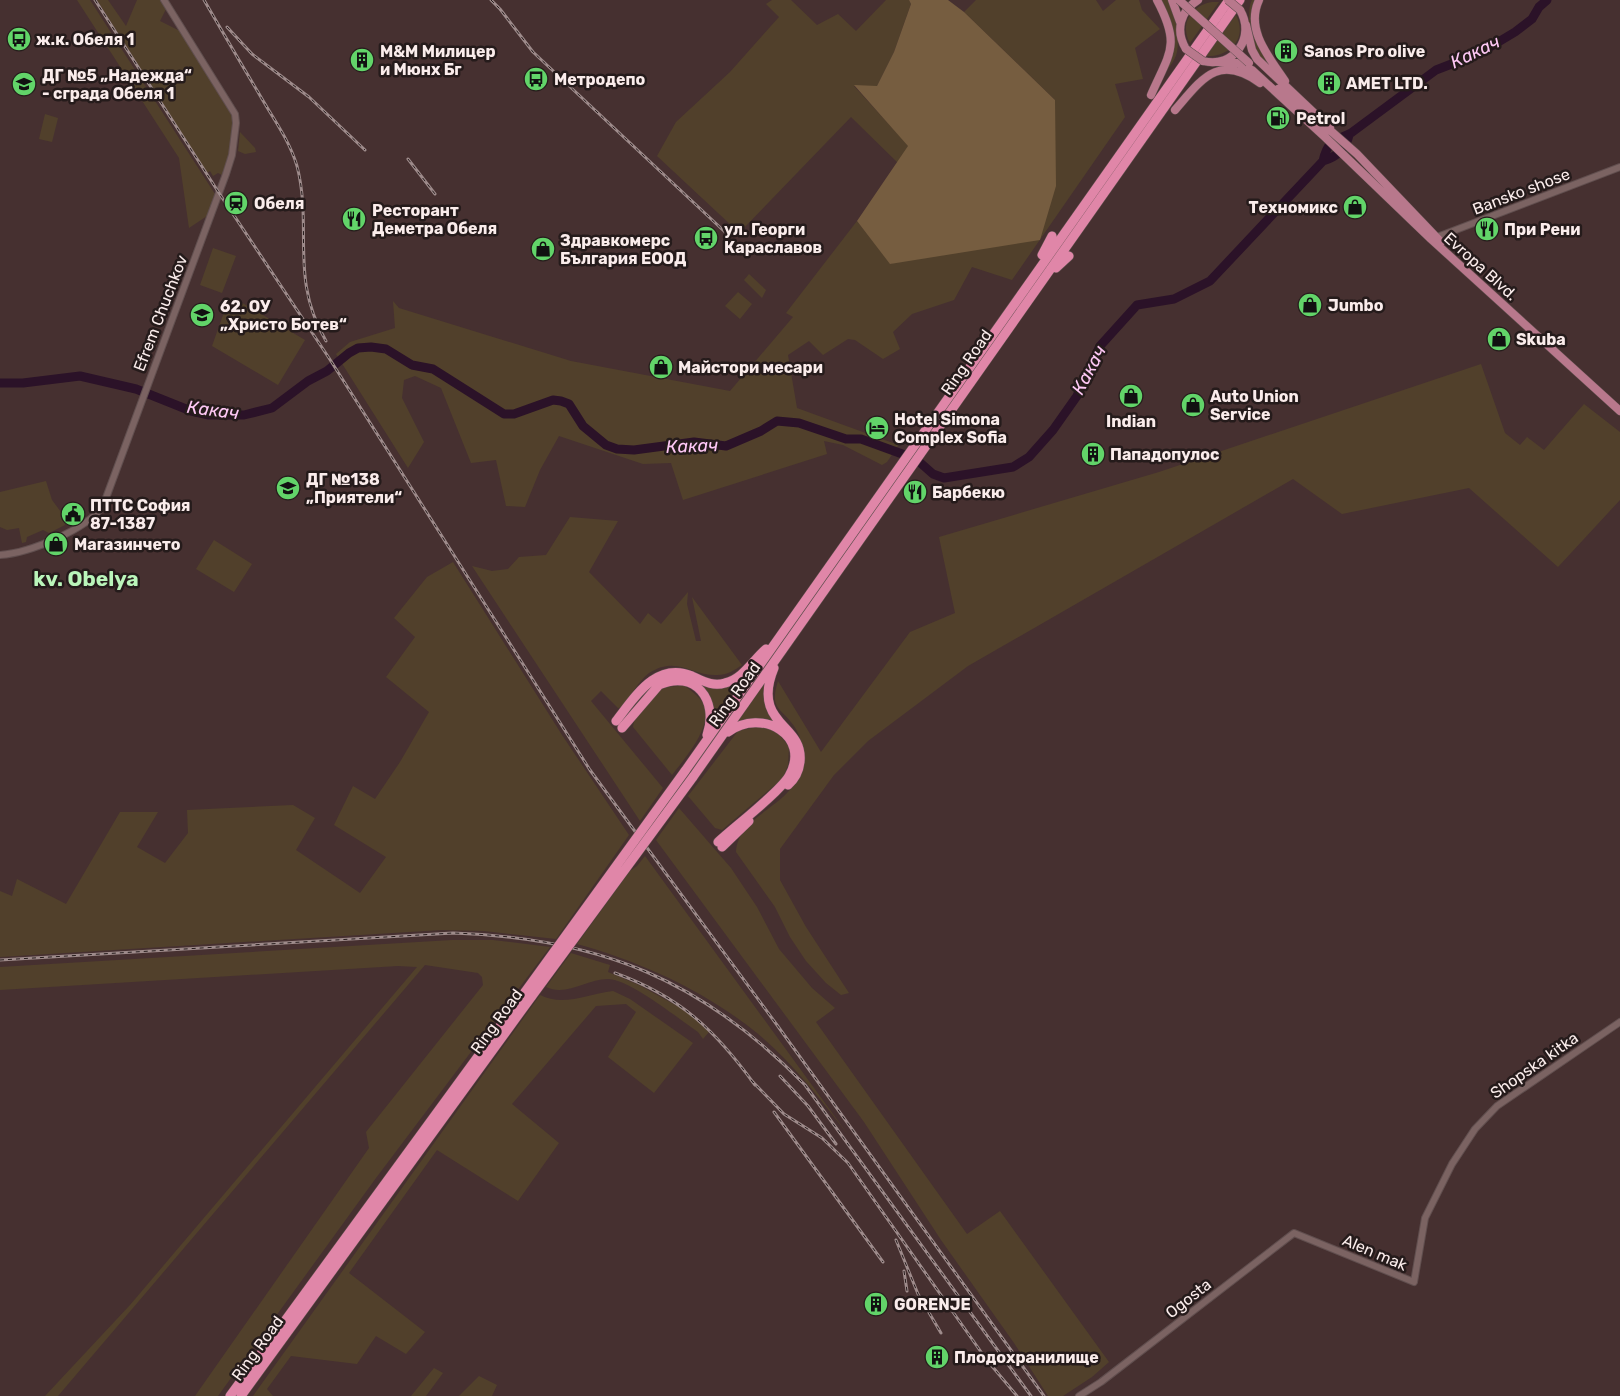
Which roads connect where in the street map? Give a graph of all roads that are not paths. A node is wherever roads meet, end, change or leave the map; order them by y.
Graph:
1 (164, 0) edge
2 (1158, 0) edge
3 (1172, 0) edge
4 (1179, 0) edge
5 (1198, 0) edge
6 (1228, 0) edge
7 (1240, 0) edge
8 (1259, 0) edge
9 (1180, 24) junction
10 (1246, 25) junction
11 (1221, 62) junction
12 (1292, 91) junction
13 (1276, 94) junction
14 (1150, 95) dead end
15 (1175, 110) dead end
16 (1318, 124) junction
17 (1332, 132) junction
18 (1326, 138) junction
19 (1620, 167) edge
20 (1052, 236) dead end
21 (1433, 238) junction
22 (1069, 256) dead end
23 (1036, 288) junction
24 (1018, 299) junction
25 (1620, 406) edge
26 (1620, 411) edge
27 (916, 451) junction
28 (903, 470) junction
29 (0, 555) edge
30 (838, 570) junction
31 (835, 588) dead end
32 (778, 639) junction
33 (778, 658) junction
34 (699, 751) junction
35 (707, 757) junction
36 (529, 994) junction
37 (1620, 1022) edge
38 (1470, 1138) joint
39 (1290, 1234) joint
40 (230, 1396) edge
41 (241, 1396) edge
42 (1079, 1396) edge

1 - 29 street, Efrem Chuchkov
2 - 14 main road
3 - 9 main road
4 - 16 main road, Evropa Blvd., bridge
5 - 9 main road
6 - 10 main road, Evropa Blvd., bridge
6 - 24 highway, Ring Road
7 - 23 highway, Ring Road
8 - 12 main road
9 - 11 main road, Evropa Blvd., bridge
10 - 11 main road
10 - 12 main road, Evropa Blvd.
11 - 13 main road, Evropa Blvd.
12 - 17 main road, Evropa Blvd.
13 - 15 main road
13 - 18 main road, Evropa Blvd.
16 - 17 main road, Evropa Blvd.
16 - 18 main road, Evropa Blvd.
17 - 21 main road, Evropa Blvd.
18 - 21 main road, Evropa Blvd.
19 - 21 street, Bansko shose
20 - 24 highway
21 - 25 main road, Evropa Blvd.
21 - 26 main road, Evropa Blvd.
22 - 23 highway
23 - 27 highway, Ring Road
24 - 27 highway, Ring Road
27 - 28 highway, Ring Road
28 - 30 highway, Ring Road
28 - 32 highway, Ring Road
30 - 31 highway
30 - 33 highway, Ring Road
32 - 34 highway, Ring Road
32 - 34 highway
33 - 35 highway, Ring Road
33 - 35 highway
34 - 36 highway, Ring Road, bridge
35 - 36 highway, Ring Road, bridge
36 - 40 highway, Ring Road
36 - 41 highway, Ring Road
37 - 38 street, Shopska kitka
38 - 39 street, Alen mak
39 - 42 street, Ogosta

